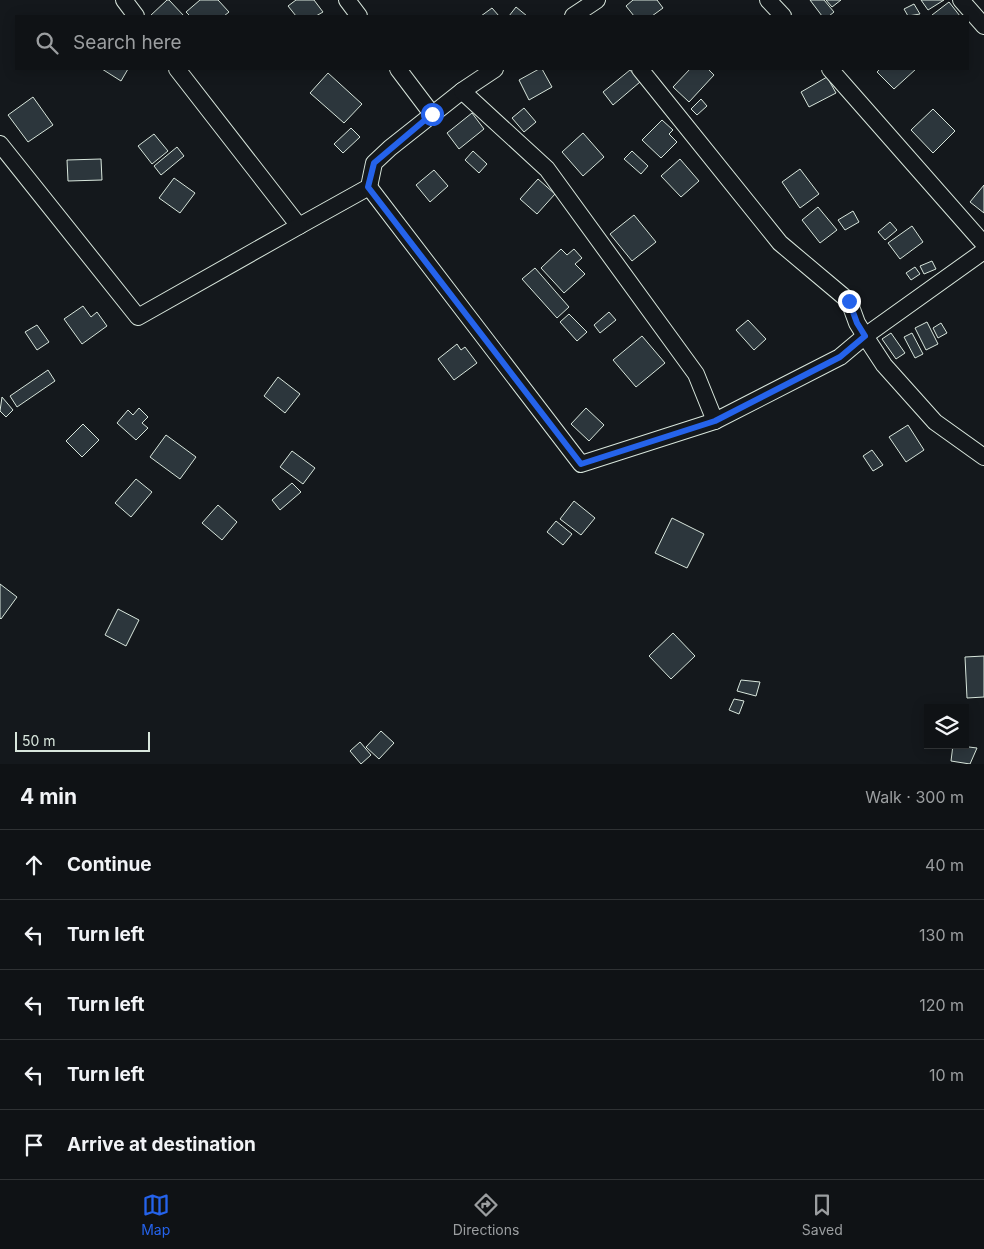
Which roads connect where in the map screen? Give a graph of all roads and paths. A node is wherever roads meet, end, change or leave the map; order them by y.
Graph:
1 (124, 0) edge
2 (347, 0) edge
3 (768, 0) edge
4 (962, 0) edge
5 (595, 7) edge
6 (135, 15) edge
7 (358, 15) edge
8 (576, 15) edge
9 (782, 15) edge
10 (984, 26) edge
11 (178, 70) edge
12 (399, 70) edge
13 (494, 70) edge
14 (641, 70) edge
15 (831, 70) edge
16 (462, 91) junction
17 (432, 114) junction
18 (0, 144) edge
19 (368, 187) junction
20 (299, 226) junction
21 (984, 244) edge
22 (984, 251) edge
23 (865, 336) junction
24 (715, 421) junction
25 (984, 457) edge

1 - 6 street
2 - 7 street
3 - 9 street
4 - 10 street
5 - 8 street
11 - 20 street
12 - 17 street
13 - 16 street
14 - 23 street
15 - 21 street
16 - 17 street
16 - 24 street
17 - 19 street
18 - 20 street
19 - 20 street
19 - 24 street
22 - 23 street
23 - 24 street
23 - 25 street

